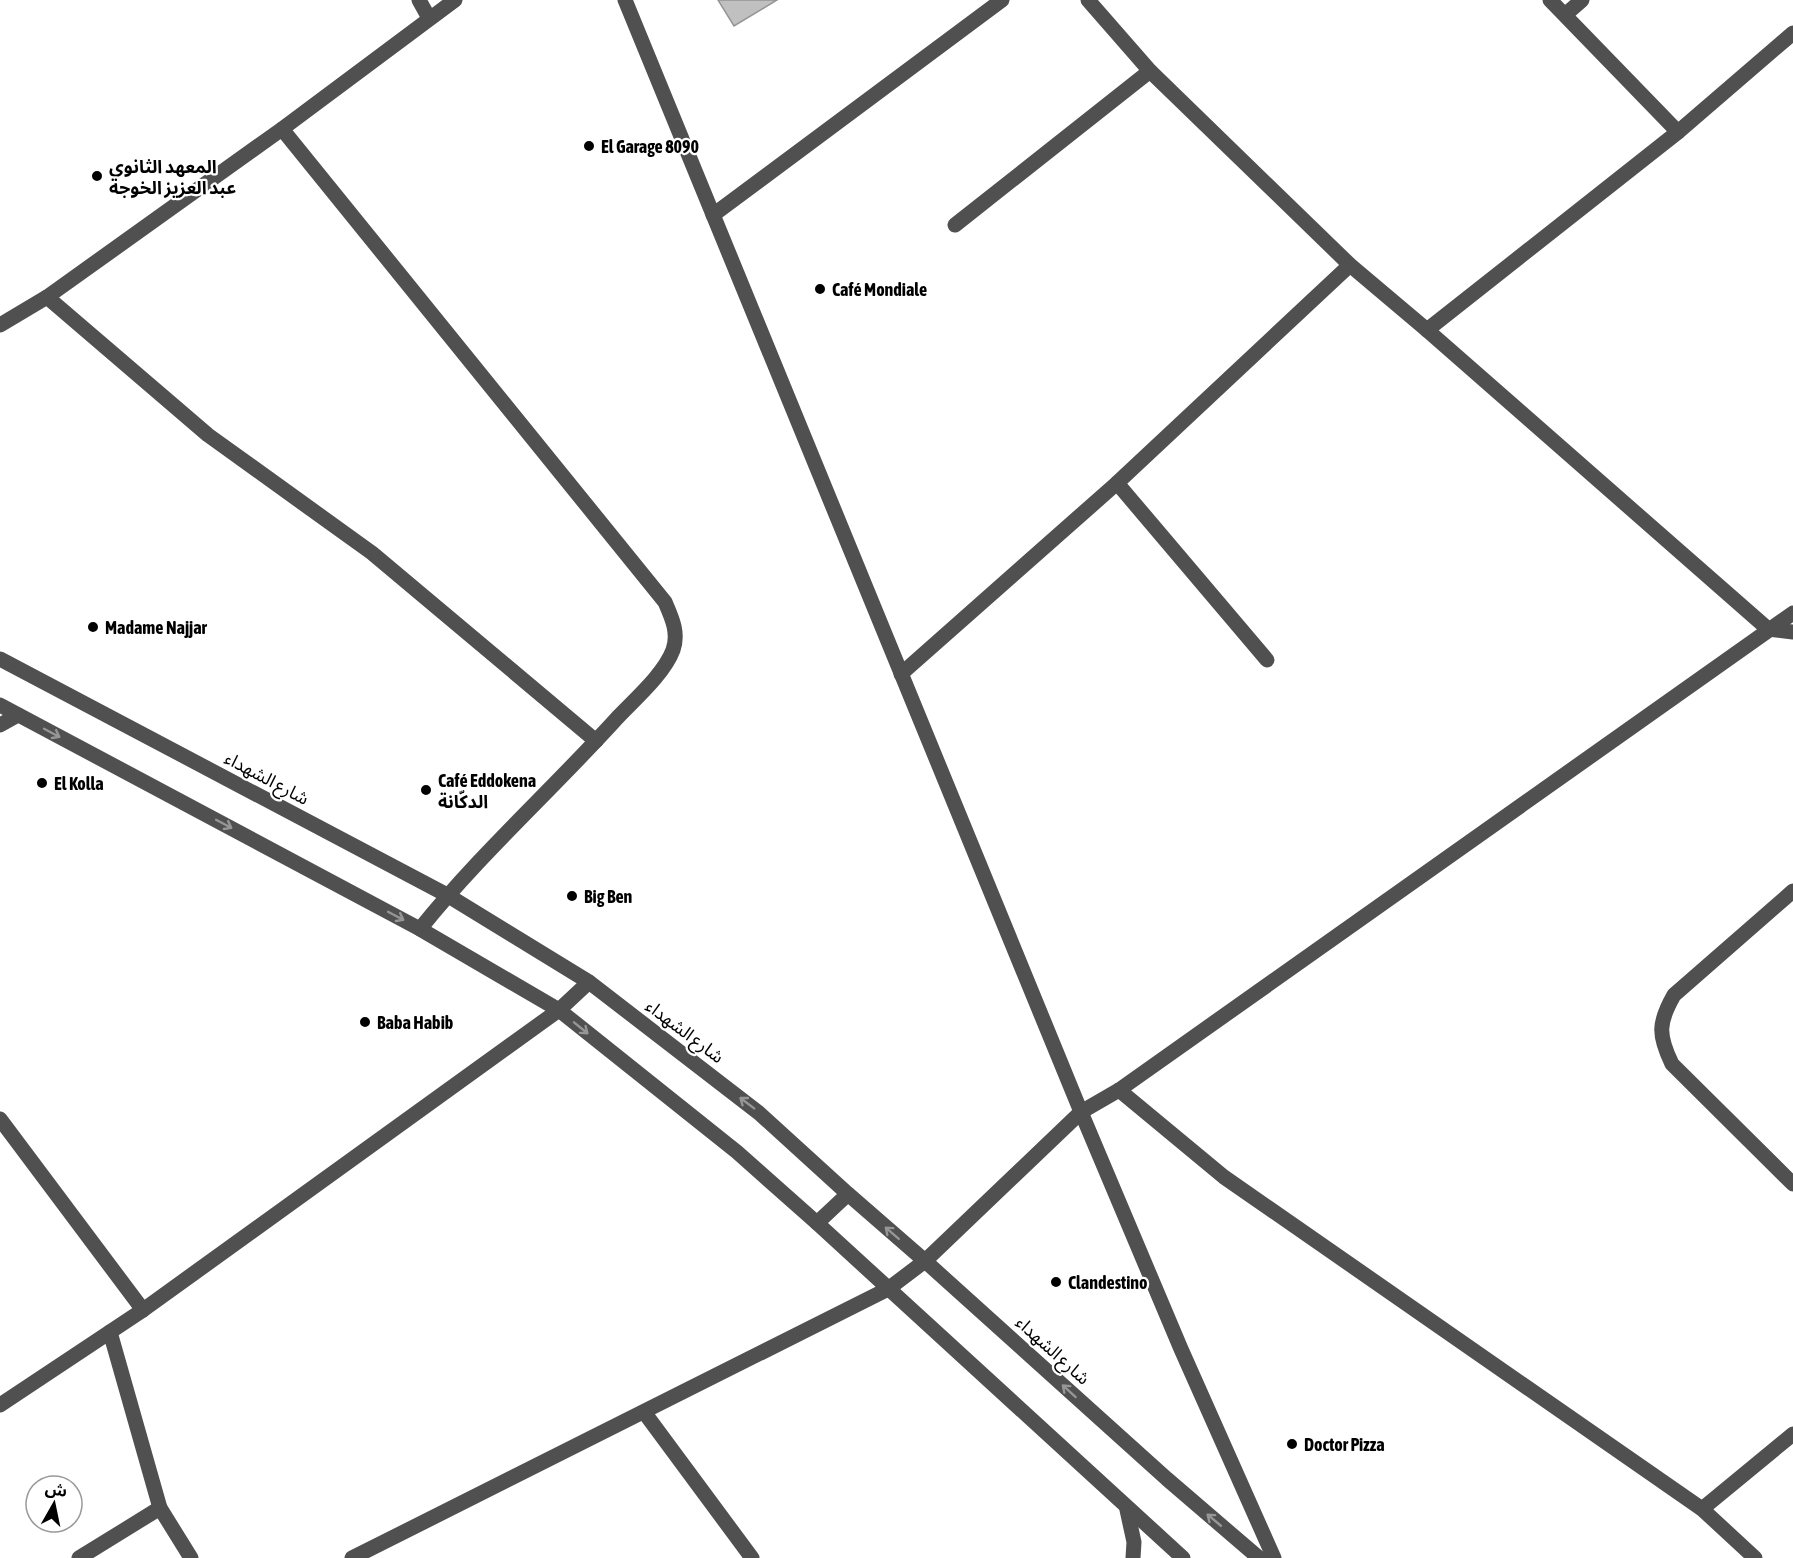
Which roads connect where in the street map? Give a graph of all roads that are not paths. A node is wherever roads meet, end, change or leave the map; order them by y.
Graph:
1 (419, 0) edge
2 (455, 0) edge
3 (625, 0) edge
4 (1002, 0) edge
5 (1089, 0) edge
6 (1551, 0) edge
7 (1582, 0) edge
8 (1566, 14) junction
9 (429, 18) junction
10 (1793, 33) edge
11 (1150, 71) junction
12 (282, 129) junction
13 (1678, 132) junction
14 (713, 215) junction
15 (955, 225) dead end
16 (1350, 265) junction
17 (47, 297) junction
18 (0, 325) edge
19 (1427, 330) junction
20 (1117, 483) junction
21 (1793, 613) edge
22 (1768, 629) junction
23 (1793, 632) edge
24 (0, 659) edge
25 (1267, 660) dead end
26 (901, 674) junction
27 (0, 705) edge
28 (18, 715) junction
29 (0, 724) edge
30 (596, 741) junction
31 (1793, 891) edge
32 (447, 896) junction
33 (420, 928) junction
34 (589, 982) junction
35 (559, 1010) junction
36 (1119, 1090) junction
37 (1081, 1112) junction
38 (0, 1119) edge
39 (1793, 1184) edge
40 (848, 1194) junction
41 (817, 1222) junction
42 (925, 1261) junction
43 (888, 1289) junction
44 (143, 1310) junction
45 (110, 1332) junction
46 (0, 1405) edge
47 (644, 1412) junction
48 (1793, 1434) edge
49 (1126, 1507) junction
50 (160, 1508) junction
51 (1702, 1509) junction
52 (80, 1558) edge
53 (191, 1558) edge
54 (352, 1558) edge
55 (752, 1558) edge
56 (1133, 1558) edge
57 (1183, 1558) edge
58 (1259, 1558) edge
59 (1274, 1558) edge
60 (1755, 1558) edge

1 - 9 street
2 - 9 street
3 - 14 street
4 - 14 street
5 - 11 street
6 - 8 street
7 - 8 street
8 - 13 street
9 - 12 street
10 - 13 street
11 - 15 street
11 - 16 street
12 - 17 street
12 - 30 street
13 - 19 street
14 - 26 street
16 - 19 street
16 - 20 street
17 - 18 street
17 - 30 street
19 - 22 street
20 - 25 street
20 - 26 street
21 - 22 street
22 - 23 street
22 - 36 street
24 - 32 street, شارع الشهداء
26 - 37 street
27 - 28 street
28 - 29 street
28 -> 33 street
30 - 32 street
31 - 39 street
32 - 33 street
32 - 34 street, شارع الشهداء
33 - 35 street
34 - 35 street
40 -> 34 street, شارع الشهداء
35 -> 41 street
35 - 44 street
36 - 37 street
36 - 51 street
37 - 42 street
37 - 59 street
38 - 44 street
40 - 41 street
42 -> 40 street, شارع الشهداء
41 - 43 street
42 - 43 street
58 -> 42 street, شارع الشهداء
43 - 47 street
43 - 49 street
44 - 45 street
45 - 46 street
45 - 50 street
47 - 54 street
47 - 55 street
48 - 51 street
49 - 56 street
49 - 57 street
50 - 52 street
50 - 53 street
51 - 60 street

